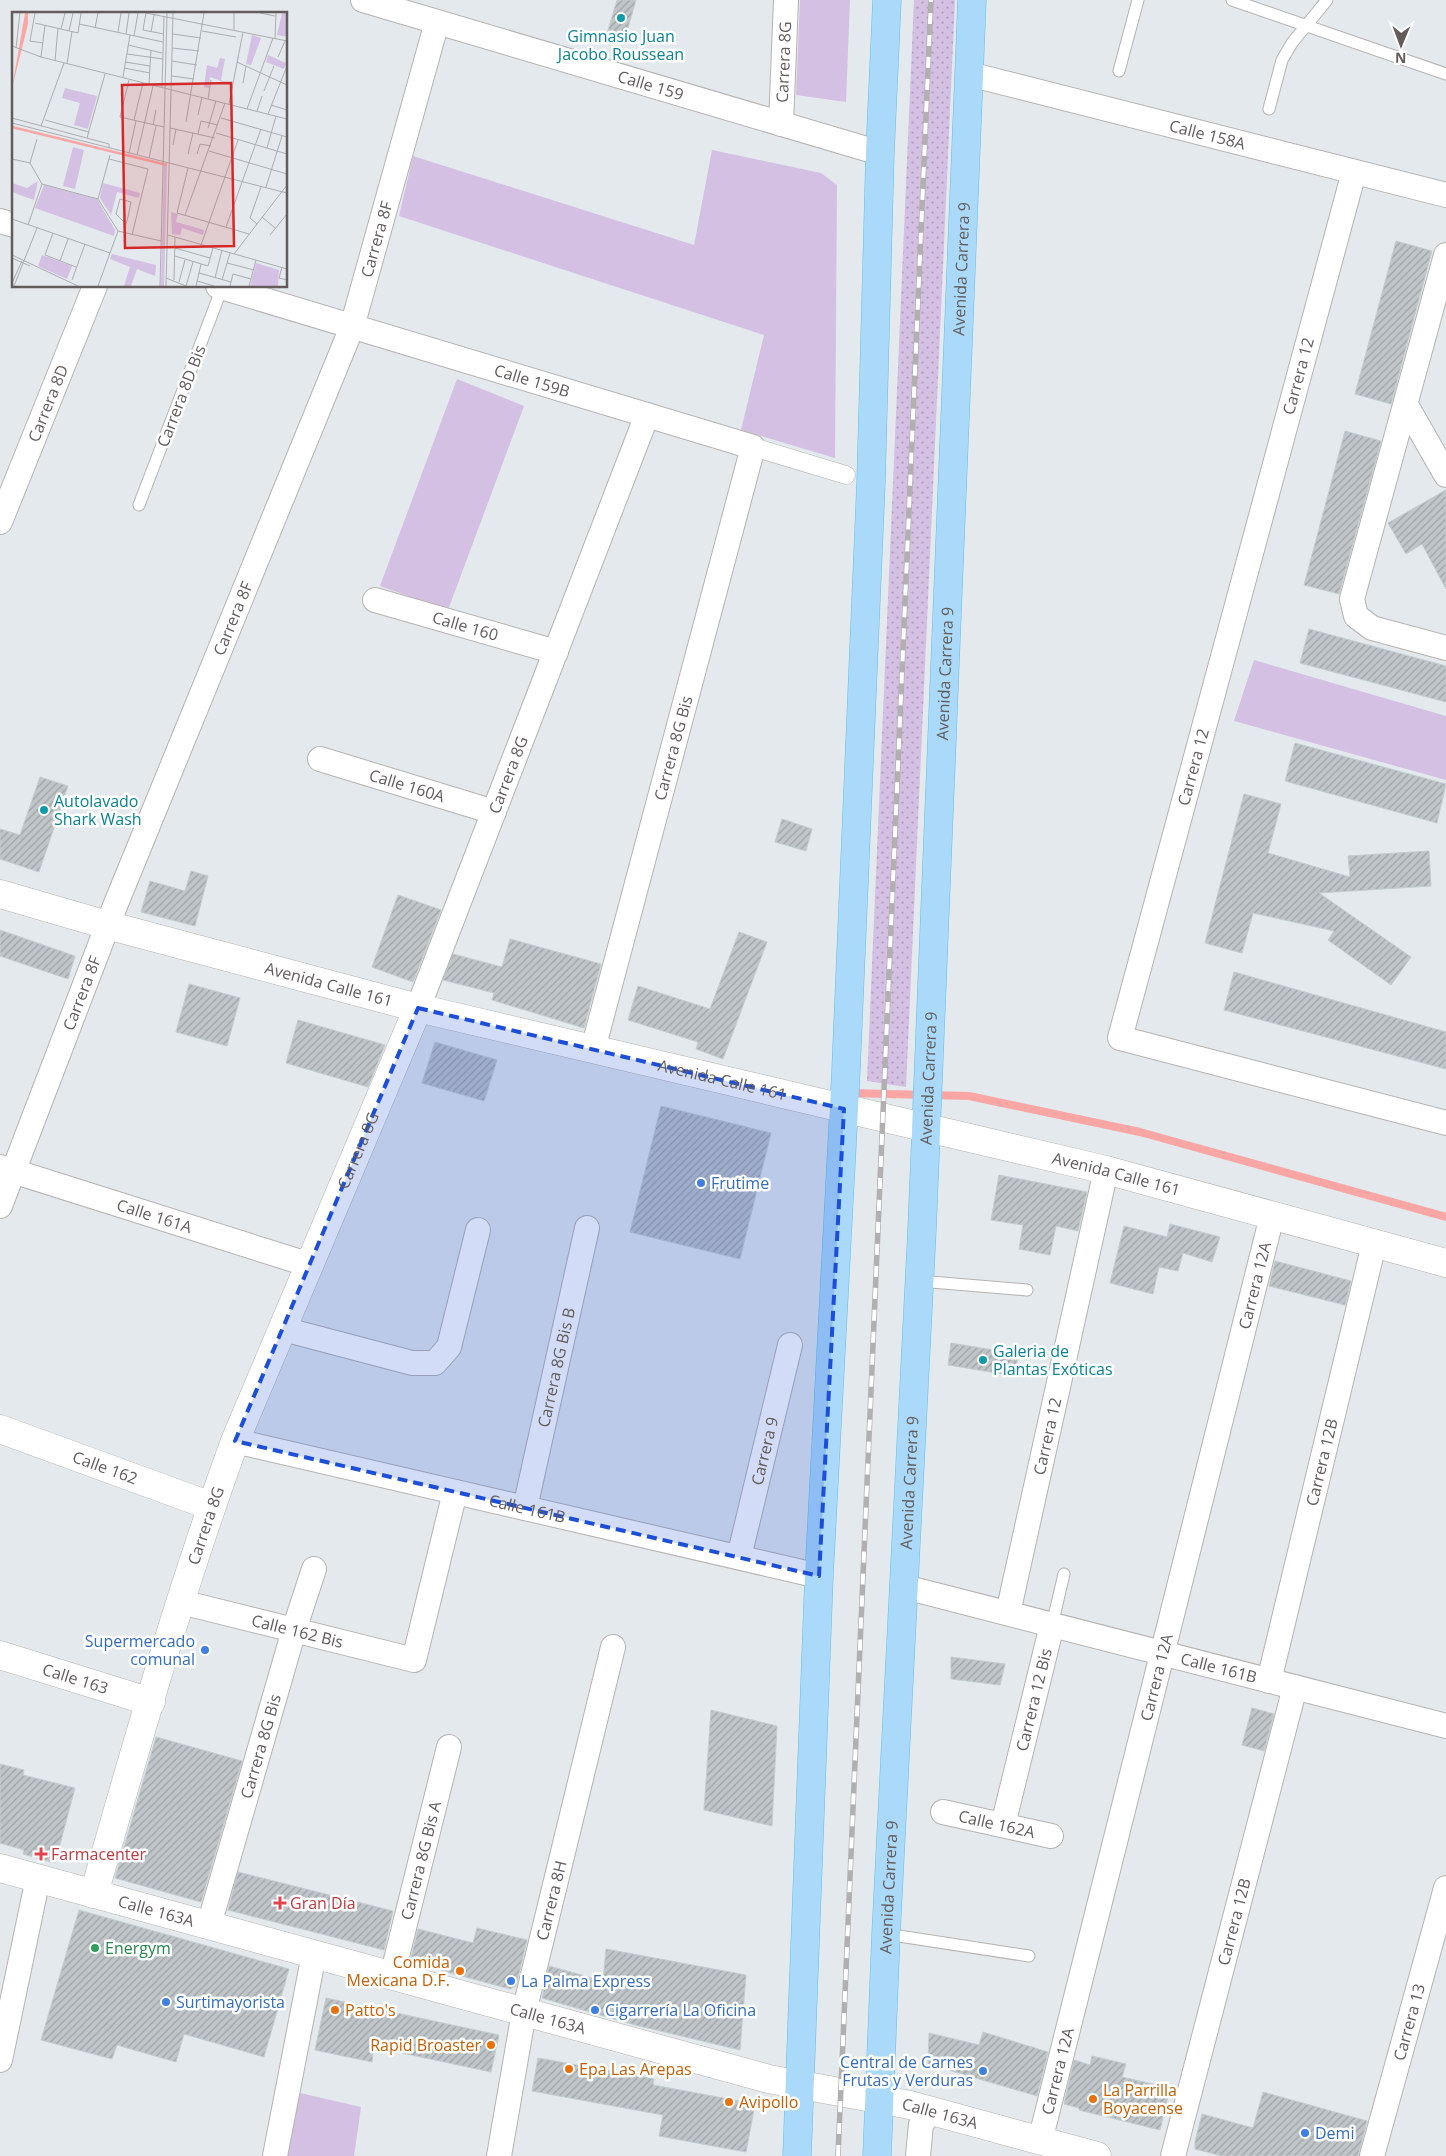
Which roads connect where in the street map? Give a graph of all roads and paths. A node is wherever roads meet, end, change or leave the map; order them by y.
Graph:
1 (363, 0) edge
2 (786, 0) edge
3 (887, 0) edge
4 (972, 0) edge
5 (1138, 0) edge
6 (1232, 0) edge
7 (1327, 0) edge
8 (437, 22) junction
9 (1308, 25) junction
10 (1119, 71) dead end
11 (969, 74) junction
12 (1446, 74) edge
13 (1268, 109) dead end
14 (781, 124) junction
15 (880, 153) junction
16 (1354, 172) junction
17 (1446, 195) edge
18 (1446, 255) edge
19 (94, 288) edge
20 (220, 288) edge
21 (223, 288) edge
22 (1438, 316) edge
23 (352, 327) junction
24 (1406, 405) junction
25 (647, 415) junction
26 (753, 447) junction
27 (846, 475) dead end
28 (1446, 475) edge
29 (139, 505) dead end
30 (0, 522) edge
31 (375, 600) dead end
32 (1446, 648) edge
33 (556, 652) junction
34 (320, 758) dead end
35 (494, 812) junction
36 (0, 894) edge
37 (108, 925) junction
38 (418, 1008) junction
39 (593, 1049) junction
40 (844, 1109) junction
41 (1446, 1123) edge
42 (926, 1128) junction
43 (7, 1169) edge
44 (1106, 1170) junction
45 (0, 1206) edge
46 (1272, 1216) junction
47 (587, 1228) dead end
48 (478, 1230) dead end
49 (1374, 1244) junction
50 (1446, 1264) edge
51 (310, 1265) junction
52 (919, 1281) junction
53 (1027, 1290) dead end
54 (283, 1329) junction
55 (790, 1344) dead end
56 (0, 1429) edge
57 (235, 1441) junction
58 (455, 1492) junction
59 (212, 1506) junction
60 (525, 1508) junction
61 (739, 1558) junction
62 (314, 1569) dead end
63 (1064, 1574) dead end
64 (820, 1576) junction
65 (905, 1587) junction
66 (181, 1602) junction
67 (1008, 1613) junction
68 (1052, 1625) junction
69 (294, 1630) junction
70 (613, 1647) dead end
71 (1163, 1653) junction
72 (0, 1655) edge
73 (1269, 1680) junction
74 (1295, 1687) junction
75 (151, 1702) junction
76 (1446, 1726) edge
77 (449, 1746) dead end
78 (943, 1812) dead end
79 (1003, 1825) junction
80 (1051, 1836) dead end
81 (0, 1868) edge
82 (38, 1878) junction
83 (1446, 1888) edge
84 (94, 1894) junction
85 (209, 1925) junction
86 (886, 1934) junction
87 (314, 1954) junction
88 (1029, 1956) dead end
89 (392, 1976) junction
90 (524, 2012) junction
91 (4, 2018) edge
92 (0, 2060) edge
93 (800, 2086) junction
94 (879, 2099) junction
95 (932, 2111) junction
96 (1040, 2140) junction
97 (1091, 2155) edge
98 (276, 2156) edge
99 (500, 2156) edge
100 (796, 2156) edge
101 (877, 2156) edge
102 (918, 2156) edge
103 (1172, 2156) edge
104 (1372, 2156) edge

1 - 8 street, Calle 159
2 - 14 street, Carrera 8G
3 - 15 main road
4 - 11 main road, Avenida Carrera 9
5 - 10 lane
6 - 9 lane
7 - 9 lane
8 - 14 street, Calle 159
8 - 23 street, Carrera 8F
9 - 12 lane
9 - 13 lane
11 - 16 street, Calle 158A
11 - 42 main road, Avenida Carrera 9
14 - 15 street, Calle 159
15 - 40 main road
16 - 17 street, Calle 158A
16 - 41 street, Carrera 12
18 - 22 street
19 - 30 street, Carrera 8D
20 - 29 lane, Carrera 8D Bis
21 - 23 street, Calle 159B
22 - 24 street
23 - 25 street, Calle 159B
23 - 37 street, Carrera 8F
24 - 28 street
24 - 32 street
25 - 26 street, Calle 159B
25 - 33 street, Carrera 8G
26 - 27 street, Calle 159B
26 - 39 street, Carrera 8G Bis
31 - 33 street, Calle 160
33 - 35 street, Carrera 8G
34 - 35 street, Calle 160A
35 - 38 street, Carrera 8G
36 - 37 main road, Avenida Calle 161
37 - 38 main road, Avenida Calle 161
37 - 43 street, Carrera 8F
38 - 39 main road, Avenida Calle 161
38 - 51 main road, Carrera 8G
39 - 40 main road, Avenida Calle 161
40 - 42 main road, Avenida Calle 161
40 - 64 main road
42 - 44 main road, Avenida Calle 161
42 - 52 main road, Avenida Carrera 9
43 - 45 street, Carrera 8F
43 - 51 street, Calle 161A
44 - 46 main road, Avenida Calle 161
44 - 67 street, Carrera 12
46 - 49 main road, Avenida Calle 161
46 - 71 street, Carrera 12A
47 - 60 street, Carrera 8G Bis B
48 - 54 street
49 - 50 main road, Avenida Calle 161
49 - 73 street, Carrera 12B
51 - 54 main road, Carrera 8G
52 - 53 lane
52 - 65 main road, Avenida Carrera 9
54 - 57 main road, Carrera 8G
55 - 61 street, Carrera 9
56 - 59 main road, Calle 162
57 - 58 street, Calle 161B
57 - 59 main road, Carrera 8G
58 - 60 street, Calle 161B
58 - 69 street, Calle 162 Bis
59 - 66 main road, Carrera 8G
60 - 61 street, Calle 161B
61 - 64 street, Calle 161B
62 - 69 street, Carrera 8G Bis
63 - 68 lane, Carrera 12 Bis
64 - 93 main road
65 - 67 street, Calle 161B
65 - 86 main road, Avenida Carrera 9
66 - 69 street, Calle 162 Bis
66 - 75 main road, Carrera 8G
67 - 68 street, Calle 161B
68 - 71 street, Calle 161B
68 - 79 street, Carrera 12 Bis
69 - 85 street, Carrera 8G Bis
70 - 90 street, Carrera 8H
71 - 73 street, Calle 161B
71 - 96 street, Carrera 12A
72 - 75 main road, Calle 163
73 - 74 street, Calle 161B
74 - 76 street, Calle 161B
74 - 103 street, Carrera 12B
75 - 84 main road, Carrera 8G
77 - 89 street, Carrera 8G Bis A
78 - 79 street, Calle 162A
79 - 80 street, Calle 162A
81 - 82 main road, Calle 163A
82 - 84 main road, Calle 163A
82 - 91 street
83 - 104 street, Carrera 13
84 - 85 main road, Calle 163A
85 - 87 main road, Calle 163A
86 - 88 lane
86 - 94 main road, Avenida Carrera 9
87 - 89 main road, Calle 163A
87 - 98 street
89 - 90 main road, Calle 163A
90 - 93 main road, Calle 163A
90 - 99 street, Carrera 8H
91 - 92 street
93 - 94 main road, Calle 163A
93 - 100 main road
94 - 95 main road, Calle 163A
94 - 101 main road, Avenida Carrera 9
95 - 96 main road, Calle 163A
95 - 102 street
96 - 97 main road, Calle 163A

